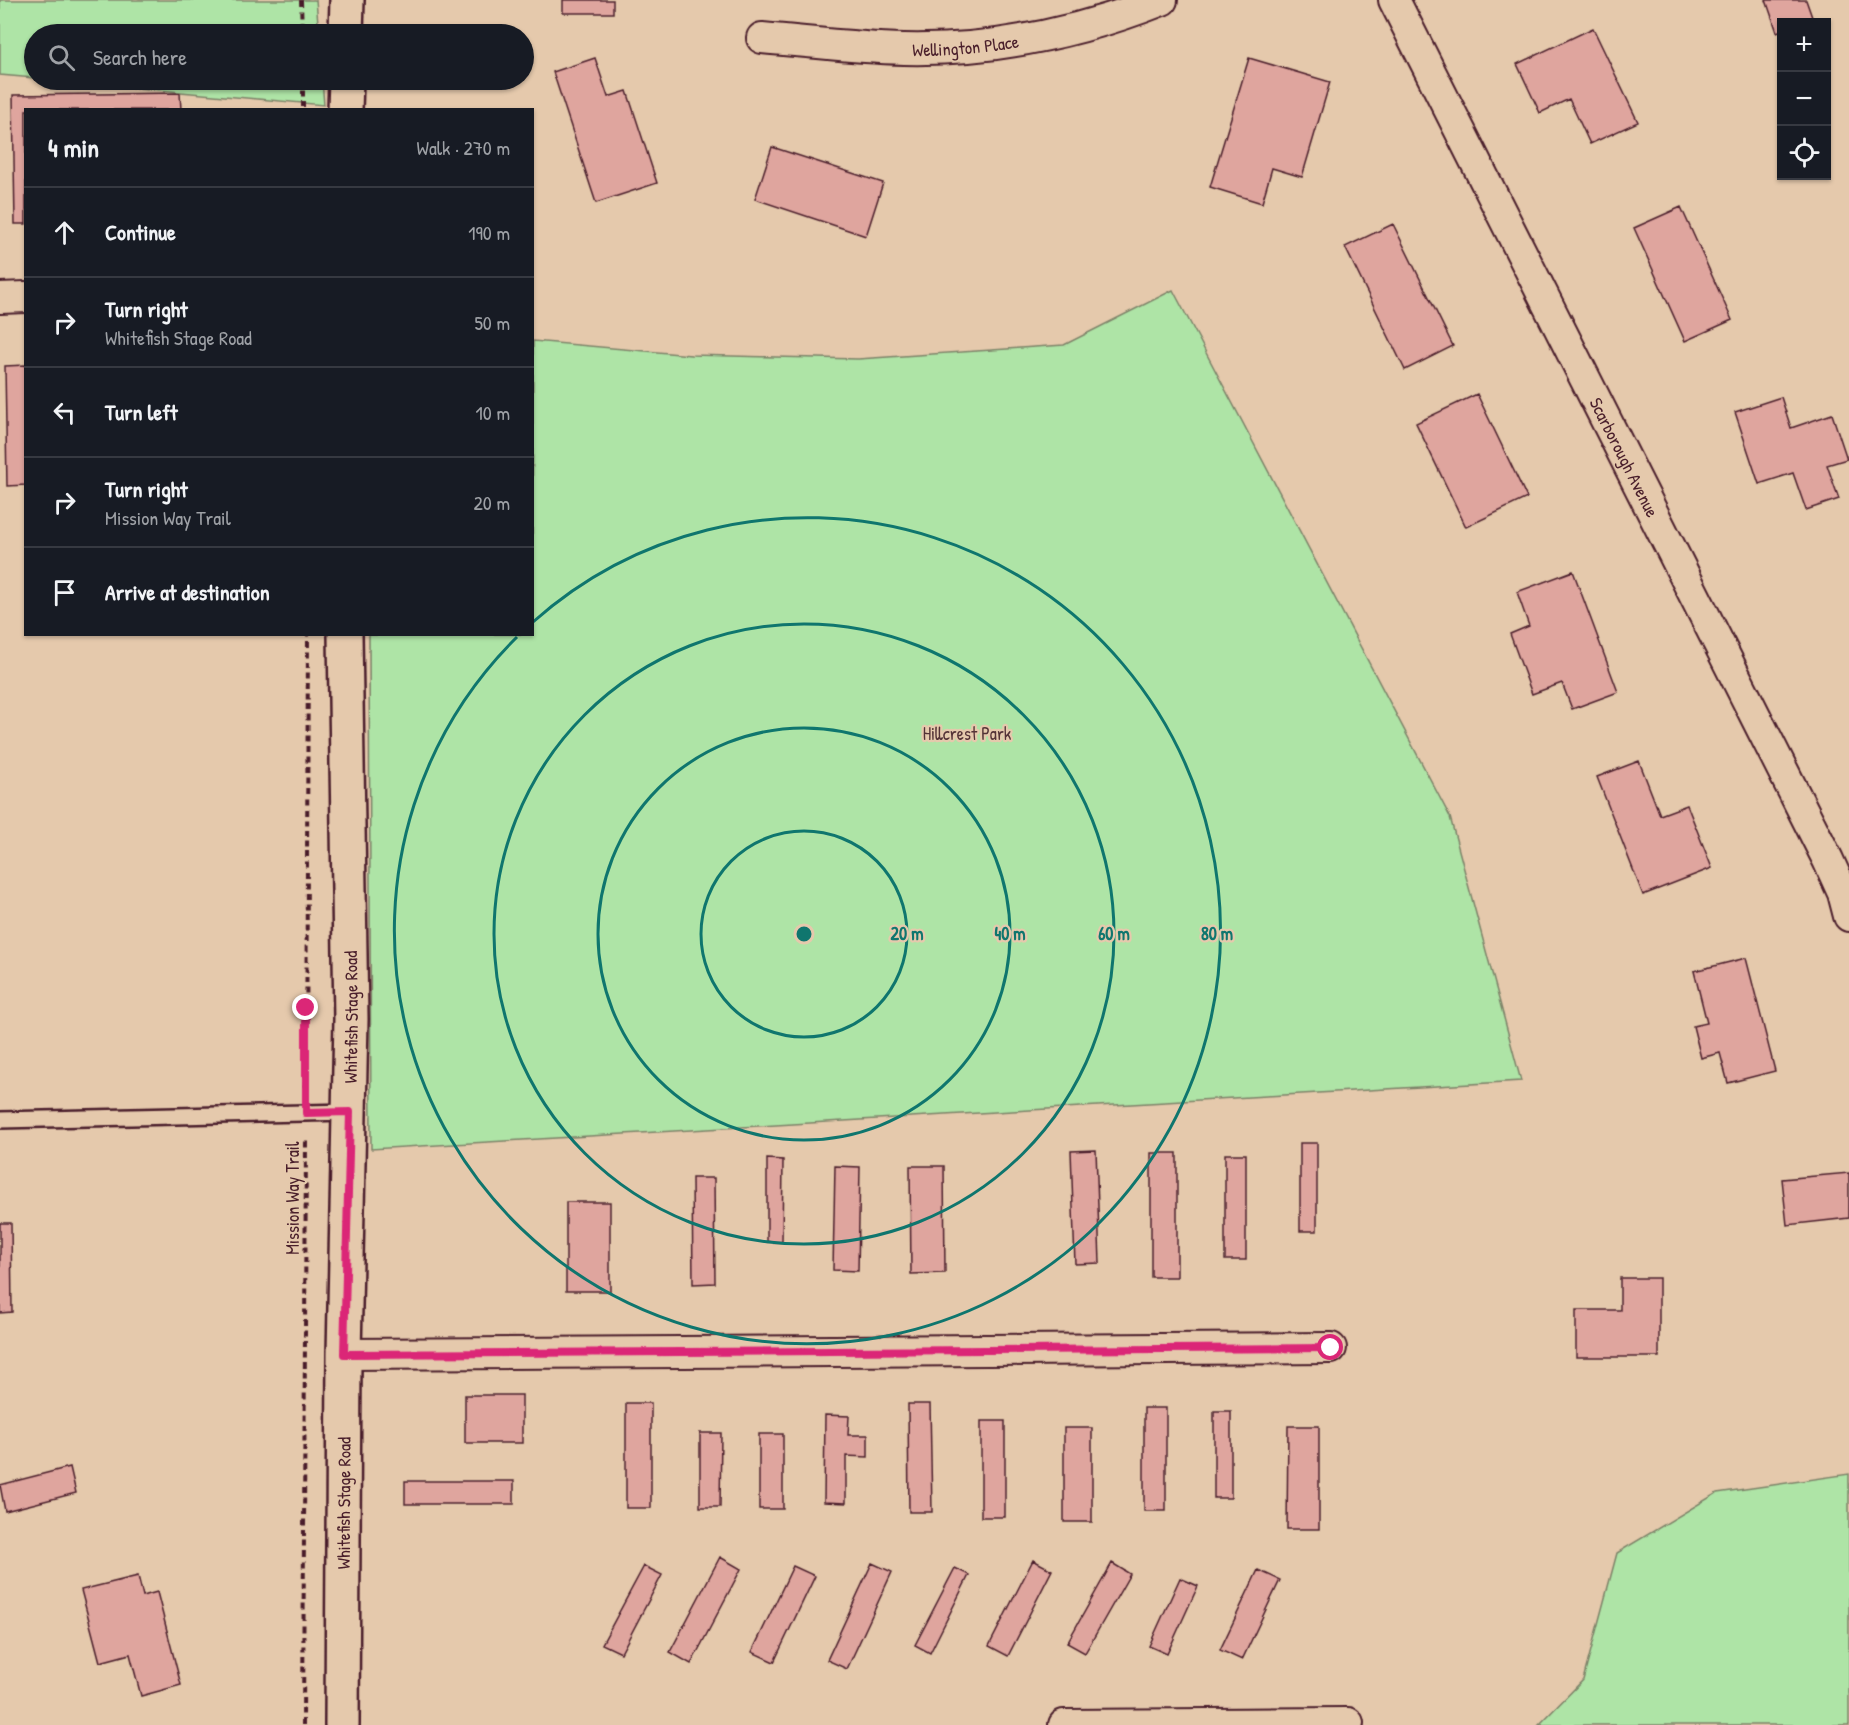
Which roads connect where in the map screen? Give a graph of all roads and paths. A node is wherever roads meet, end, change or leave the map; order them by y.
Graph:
1 (302, 0) edge
2 (347, 0) edge
3 (1162, 0) edge
4 (1394, 0) edge
5 (302, 24) edge
6 (346, 24) edge
7 (762, 38) dead end
8 (303, 90) edge
9 (345, 90) edge
10 (303, 108) edge
11 (345, 108) edge
12 (24, 297) edge
13 (0, 298) edge
14 (308, 636) edge
15 (345, 636) edge
16 (1849, 916) edge
17 (350, 1112) junction
18 (306, 1113) junction
19 (0, 1120) edge
20 (1331, 1348) dead end
21 (344, 1354) junction
22 (1348, 1723) dead end
23 (303, 1725) edge
24 (342, 1725) edge
25 (1064, 1725) edge

1 - 5 path
2 - 6 main road
3 - 7 street, Wellington Place
4 - 16 street, Scarborough Avenue
8 - 10 path
9 - 11 main road
12 - 13 street
14 - 18 path, Mission Way Trail
15 - 17 main road, Whitefish Stage Road
17 - 18 lane
17 - 21 main road, Whitefish Stage Road
18 - 19 lane
18 - 23 path, Mission Way Trail
20 - 21 street
21 - 24 main road, Whitefish Stage Road
22 - 25 street

